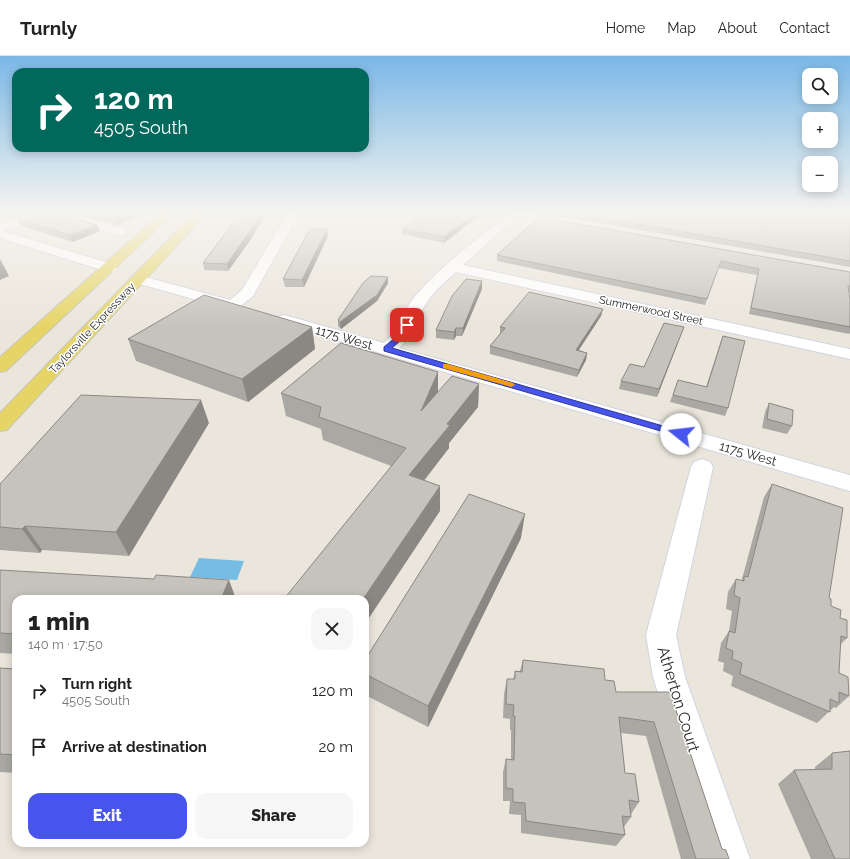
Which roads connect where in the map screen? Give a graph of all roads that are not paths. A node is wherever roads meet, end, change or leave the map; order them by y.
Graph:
1 (54, 251) edge
2 (127, 251) edge
3 (164, 251) edge
4 (272, 251) edge
5 (470, 251) edge
6 (452, 267) junction
7 (110, 268) junction
8 (138, 279) junction
9 (233, 305) junction
10 (387, 349) junction
11 (850, 354) edge
12 (0, 367) edge
13 (0, 425) edge
14 (702, 467) dead end
15 (850, 483) edge
16 (730, 859) edge

1 - 7 street
2 - 7 main road
3 - 8 main road, Taylorsville Expressway
4 - 9 street
5 - 6 street
6 - 10 street
6 - 11 street, Summerwood Street
7 - 12 main road
8 - 9 street, 1175 West
8 - 13 main road, Taylorsville Expressway
9 - 10 street, 1175 West
10 - 15 street, 1175 West
14 - 16 street, Atherton Court

